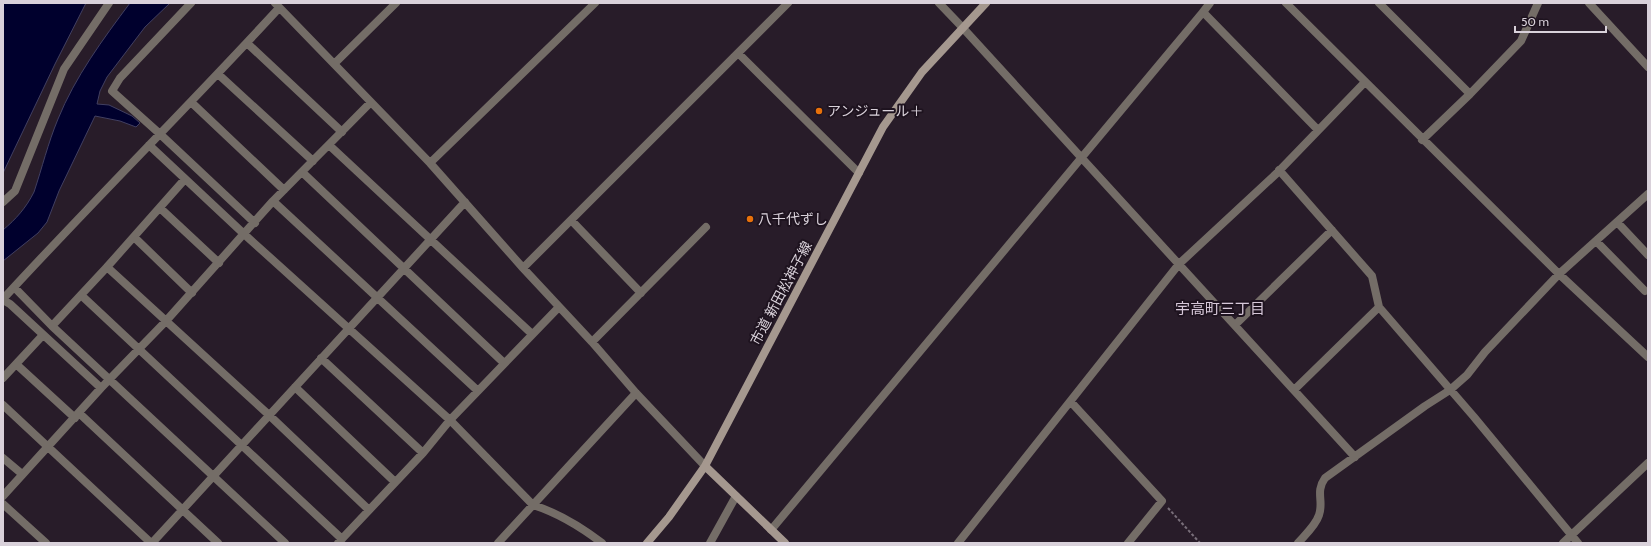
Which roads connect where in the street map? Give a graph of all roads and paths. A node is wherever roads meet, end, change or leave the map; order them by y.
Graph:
1 (109, 3) edge
2 (191, 3) edge
3 (396, 3) edge
4 (595, 3) edge
5 (788, 3) edge
6 (939, 3) edge
7 (986, 3) edge
8 (1210, 3) edge
9 (1286, 3) edge
10 (1379, 3) edge
11 (1538, 3) edge
12 (1589, 3) edge
13 (277, 5) edge
14 (1203, 12) junction
15 (962, 27) junction
16 (247, 43) junction
17 (738, 53) junction
18 (334, 64) junction
19 (1648, 67) edge
20 (218, 74) junction
21 (1365, 82) junction
22 (1470, 94) junction
23 (191, 102) junction
24 (371, 102) junction
25 (1318, 130) junction
26 (342, 132) junction
27 (160, 134) junction
28 (1422, 140) junction
29 (329, 144) junction
30 (149, 145) junction
31 (1081, 157) junction
32 (313, 161) junction
33 (430, 164) junction
34 (1279, 170) junction
35 (302, 172) junction
36 (859, 173) junction
37 (186, 179) junction
38 (284, 190) junction
39 (1648, 194) edge
40 (273, 201) junction
41 (3, 202) edge
42 (465, 202) junction
43 (160, 208) junction
44 (571, 220) junction
45 (1617, 222) junction
46 (255, 223) junction
47 (706, 227) dead end
48 (1332, 230) junction
49 (244, 234) junction
50 (134, 237) junction
51 (430, 239) junction
52 (1596, 241) junction
53 (1648, 255) edge
54 (218, 263) junction
55 (1179, 264) junction
56 (107, 267) junction
57 (523, 268) junction
58 (403, 269) junction
59 (1559, 274) junction
60 (14, 287) junction
61 (1645, 291) dead end
62 (192, 293) junction
63 (641, 293) junction
64 (81, 295) junction
65 (377, 298) junction
66 (3, 299) edge
67 (1379, 307) junction
68 (558, 308) junction
69 (166, 321) junction
70 (1234, 325) junction
71 (52, 326) junction
72 (349, 328) junction
73 (532, 334) junction
74 (43, 335) junction
75 (592, 342) junction
76 (138, 349) junction
77 (321, 358) junction
78 (1648, 358) edge
79 (504, 363) junction
80 (16, 364) junction
81 (3, 378) edge
82 (110, 379) junction
83 (295, 386) junction
84 (101, 388) junction
85 (1294, 390) junction
86 (1450, 390) junction
87 (478, 391) junction
88 (636, 392) junction
89 (1071, 402) junction
90 (3, 405) edge
91 (77, 415) junction
92 (269, 415) junction
93 (450, 420) junction
94 (242, 444) junction
95 (47, 447) junction
96 (423, 453) junction
97 (1354, 456) junction
98 (3, 458) edge
99 (1648, 463) edge
100 (705, 466) junction
101 (22, 474) junction
102 (213, 476) junction
103 (395, 482) junction
104 (3, 496) edge
105 (736, 496) junction
106 (1162, 501) junction
107 (3, 504) edge
108 (533, 505) junction
109 (182, 510) junction
110 (369, 510) junction
111 (771, 530) junction
112 (1572, 535) junction
113 (340, 541) edge
114 (46, 543) edge
115 (151, 543) edge
116 (218, 543) edge
117 (285, 543) edge
118 (498, 543) edge
119 (602, 543) edge
120 (647, 543) edge
121 (710, 543) edge
122 (785, 543) edge
123 (958, 543) edge
124 (1128, 543) edge
125 (1200, 543) edge
126 (1298, 543) edge
127 (1563, 543) edge
128 (1578, 543) edge

1 - 41 street
2 - 27 street
3 - 18 street
4 - 33 street
5 - 17 street
6 - 15 street
7 - 15 street, 市道 新田松神子線
8 - 14 street
9 - 21 street
10 - 22 street
11 - 22 street
12 - 19 street
13 - 16 street
13 - 18 street
14 - 25 street
14 - 31 street
15 - 31 street
15 - 36 street, 市道 新田松神子線
16 - 20 street
16 - 26 street
17 - 36 street
17 - 44 street
18 - 24 street
20 - 23 street
20 - 32 street
21 - 25 street
21 - 28 street
22 - 28 street
23 - 27 street
23 - 38 street
24 - 26 street
24 - 33 street
25 - 34 street
26 - 29 street
27 - 30 street
27 - 46 street
28 - 59 street
29 - 32 street
29 - 51 street
30 - 37 street
30 - 60 street
31 - 55 street
31 - 111 street
32 - 35 street
33 - 42 street
34 - 48 street
34 - 55 street
35 - 38 street
35 - 58 street
36 - 100 street, 市道 新田松神子線
37 - 43 street
37 - 49 street
38 - 40 street
39 - 45 street
40 - 46 street
40 - 65 street
42 - 51 street
42 - 57 street
43 - 50 street
43 - 54 street
44 - 57 street
44 - 63 street
45 - 52 street
45 - 53 street
46 - 49 street
47 - 63 street
48 - 67 street
48 - 70 street
49 - 54 street
49 - 72 street
50 - 56 street
50 - 62 street
51 - 58 street
51 - 73 street
52 - 59 street
52 - 61 street
54 - 62 street
55 - 70 street
55 - 89 street
56 - 64 street
56 - 69 street
57 - 68 street
58 - 65 street
58 - 79 street
59 - 78 street
59 - 86 street
60 - 66 street
60 - 71 street
62 - 69 street
63 - 75 street
64 - 71 street
64 - 76 street
65 - 72 street
65 - 87 street
66 - 74 street
67 - 85 street
67 - 86 street
68 - 73 street
68 - 75 street
69 - 76 street
69 - 92 street
70 - 85 street
71 - 82 street
72 - 77 street
72 - 93 street
73 - 79 street
74 - 80 street
74 - 84 street
75 - 88 street
76 - 82 street
76 - 94 street
77 - 83 street
77 - 96 street
79 - 87 street
80 - 81 street
80 - 91 street
82 - 84 street
82 - 102 street
83 - 92 street
83 - 103 street
84 - 91 street
85 - 97 street
86 - 97 street
86 - 112 street
87 - 93 street
88 - 100 street
88 - 108 street
89 - 106 street
89 - 123 street
90 - 95 street
91 - 95 street
91 - 109 street
92 - 94 street
92 - 110 street
93 - 96 street
93 - 108 street
94 - 102 street
94 - 113 street
95 - 101 street
95 - 115 street
96 - 103 street
97 - 126 street
98 - 101 street
99 - 112 street
100 - 105 street
100 - 120 street, 市道 新田松神子線
101 - 104 street
102 - 109 street
102 - 117 street
103 - 110 street
105 - 111 street
105 - 121 street
106 - 124 street
106 - 125 path
107 - 114 street
108 - 118 street
108 - 119 street
109 - 115 street
109 - 116 street
110 - 113 street
111 - 122 street
112 - 127 street
112 - 128 street

